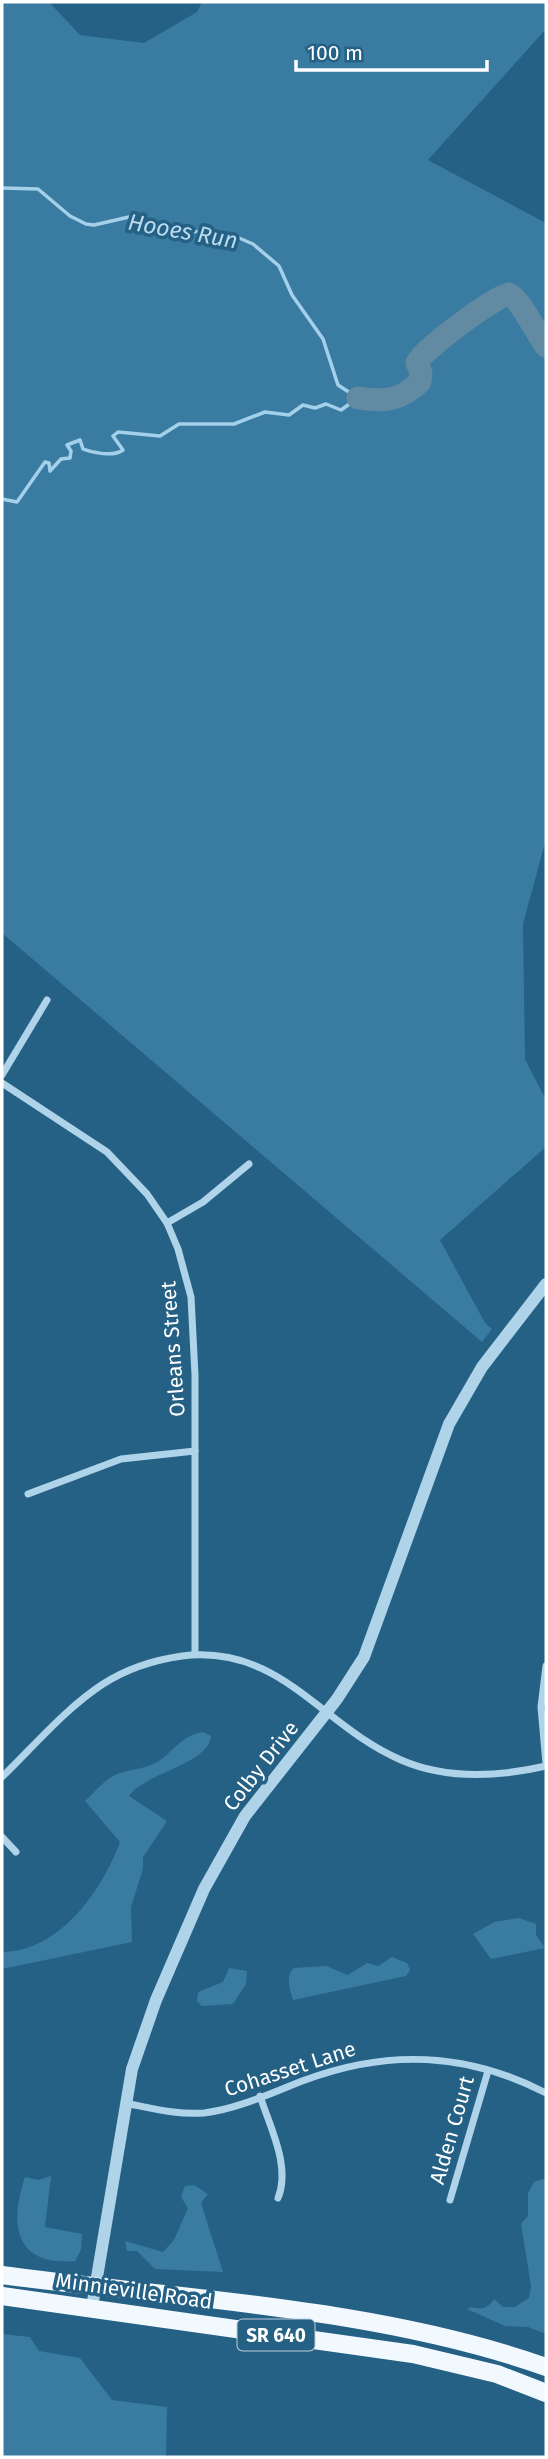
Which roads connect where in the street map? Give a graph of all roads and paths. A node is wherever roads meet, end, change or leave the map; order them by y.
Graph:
1 (47, 1000) dead end
2 (2, 1075) edge
3 (2, 1083) edge
4 (250, 1164) dead end
5 (167, 1223) junction
6 (546, 1284) edge
7 (195, 1451) junction
8 (28, 1494) dead end
9 (195, 1654) junction
10 (546, 1666) edge
11 (327, 1712) junction
12 (546, 1765) edge
13 (2, 1777) edge
14 (2, 1837) edge
15 (16, 1852) dead end
16 (488, 2071) junction
17 (546, 2093) edge
18 (260, 2096) junction
19 (124, 2103) junction
20 (278, 2198) dead end
21 (450, 2200) dead end
22 (2, 2275) edge
23 (95, 2287) junction
24 (2, 2296) edge
25 (92, 2308) junction
26 (546, 2367) edge
27 (546, 2393) edge

1 - 2 street
3 - 5 street, Orleans Street
4 - 5 street
5 - 7 street, Orleans Street
6 - 11 street, Colby Drive
7 - 8 street
7 - 9 street, Orleans Street
9 - 11 street
9 - 13 street
10 - 12 street
11 - 12 street
11 - 19 street, Colby Drive
14 - 15 street
16 - 17 street, Cohasset Lane
16 - 18 street, Cohasset Lane
16 - 21 street, Alden Court
18 - 19 street, Cohasset Lane
18 - 20 street
19 - 23 street, Colby Drive
22 - 23 main road, Minnieville Road / SR 640
23 - 25 street, Colby Drive
23 - 26 main road, Minnieville Road / SR 640
24 - 25 main road, Minnieville Road / SR 640
25 - 27 main road, Minnieville Road / SR 640

